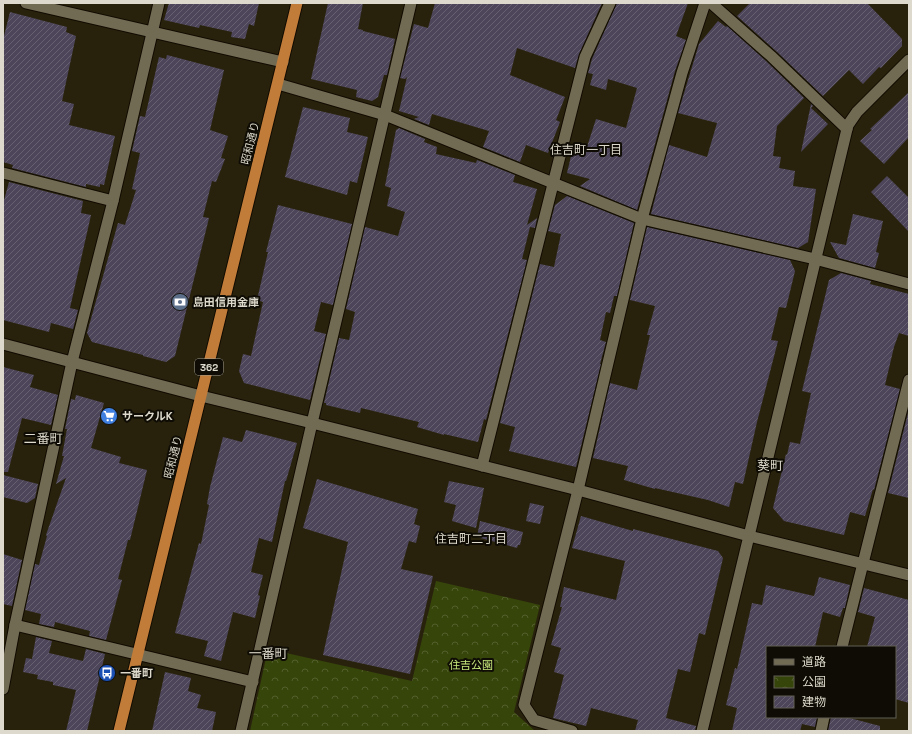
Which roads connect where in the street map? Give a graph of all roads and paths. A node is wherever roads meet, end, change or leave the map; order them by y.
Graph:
1 (26, 3) edge
2 (159, 3) edge
3 (297, 3) edge
4 (411, 3) edge
5 (610, 3) edge
6 (705, 3) edge
7 (711, 3) edge
8 (153, 32) junction
9 (909, 60) edge
10 (283, 62) junction
11 (278, 84) junction
12 (385, 115) junction
13 (847, 129) junction
14 (3, 173) edge
15 (552, 182) junction
16 (113, 201) junction
17 (642, 219) junction
18 (815, 259) junction
19 (909, 284) edge
20 (3, 344) edge
21 (72, 362) junction
22 (909, 380) edge
23 (202, 396) junction
24 (312, 423) junction
25 (482, 466) junction
26 (578, 490) junction
27 (748, 536) junction
28 (863, 564) junction
29 (909, 575) edge
30 (15, 626) junction
31 (842, 646) edge
32 (138, 654) junction
33 (253, 682) junction
34 (3, 689) edge
35 (824, 718) edge
36 (551, 728) edge
37 (119, 731) edge
38 (242, 731) edge
39 (572, 731) edge
40 (702, 731) edge
41 (821, 731) edge

1 - 8 street
2 - 8 street
3 - 10 highway, 昭和通り / 362
4 - 12 street
5 - 15 street
6 - 17 street
7 - 13 street
8 - 10 street
8 - 16 street
9 - 13 street
10 - 11 highway, 昭和通り / 362
11 - 12 street
11 - 23 highway, 昭和通り / 362
12 - 15 street
12 - 24 street
13 - 18 street
14 - 16 street
15 - 17 street
15 - 25 street
16 - 21 street
17 - 18 street
17 - 26 street
18 - 19 street
18 - 27 street
20 - 21 street
21 - 23 street
21 - 30 street
22 - 28 street
23 - 24 street
23 - 32 highway, 昭和通り / 362
24 - 25 street
24 - 33 street
25 - 26 street
26 - 27 street
26 - 36 street
27 - 28 street
27 - 40 street
28 - 29 street
28 - 31 street
30 - 32 street
30 - 34 street
32 - 33 street
32 - 37 highway, 昭和通り / 362
33 - 38 street
35 - 41 street
36 - 39 street

